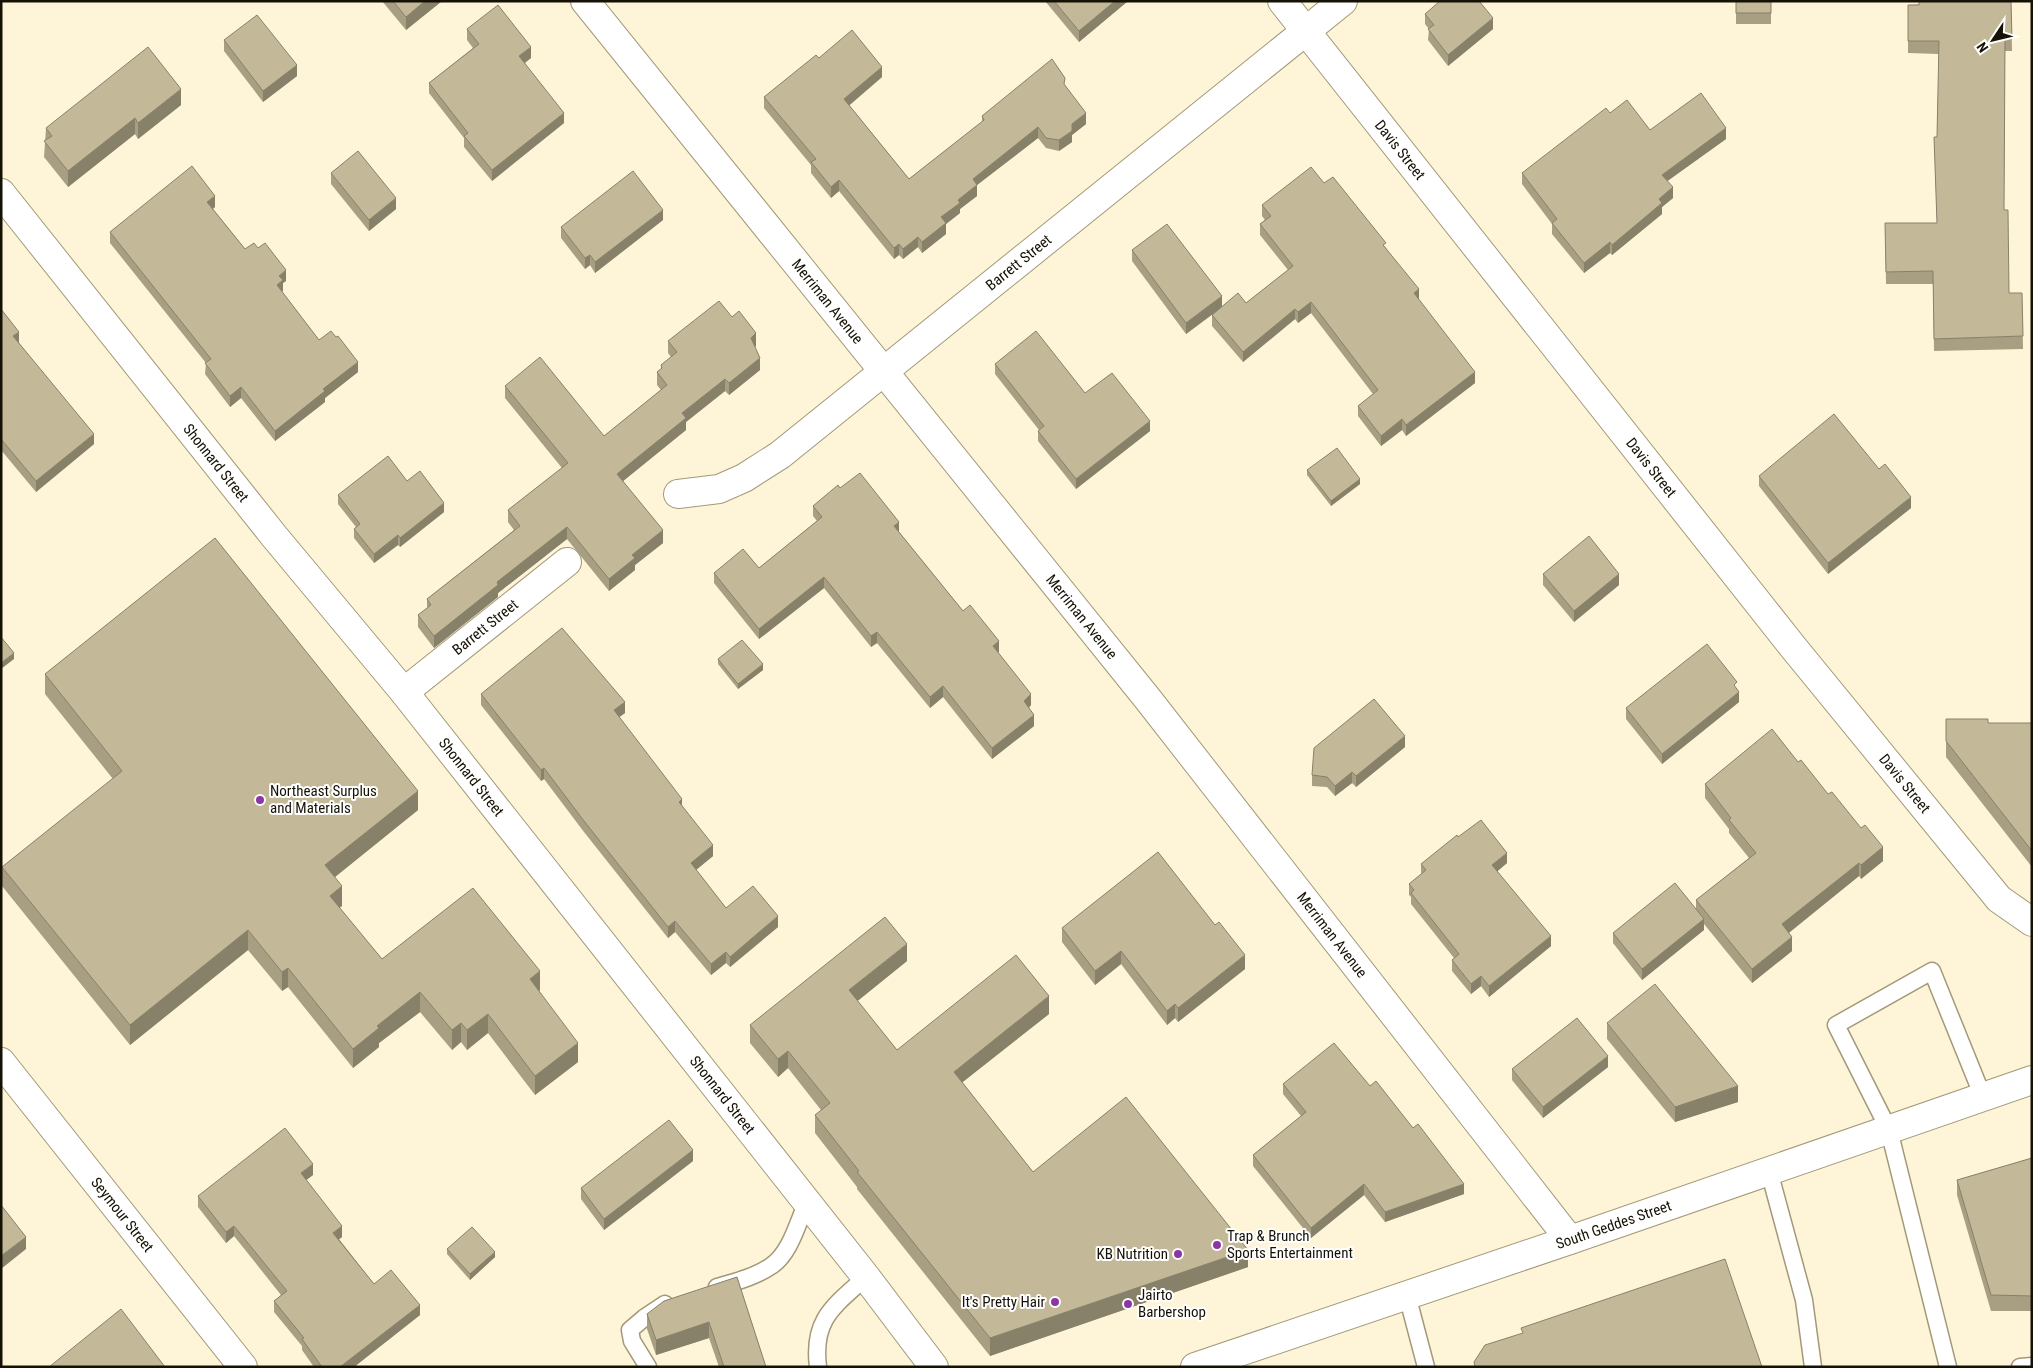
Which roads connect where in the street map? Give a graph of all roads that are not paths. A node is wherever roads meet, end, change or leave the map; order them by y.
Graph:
1 (586, 1) edge
2 (1282, 1) edge
3 (1343, 1) edge
4 (1306, 31) junction
5 (1, 193) edge
6 (882, 372) junction
7 (678, 494) dead end
8 (568, 562) dead end
9 (404, 692) junction
10 (2032, 922) edge
11 (1, 1062) edge
12 (2032, 1080) edge
13 (1983, 1097) junction
14 (1889, 1130) junction
15 (1769, 1171) junction
16 (807, 1202) junction
17 (1570, 1240) junction
18 (866, 1276) junction
19 (700, 1293) edge
20 (1407, 1295) junction
21 (681, 1299) edge
22 (2032, 1366) edge
23 (243, 1367) edge
24 (648, 1367) edge
25 (818, 1367) edge
26 (934, 1367) edge
27 (1195, 1367) edge
28 (1426, 1367) edge
29 (1813, 1367) edge
30 (1948, 1367) edge
31 (2020, 1367) edge

1 - 6 street, Merriman Avenue
2 - 4 street, Davis Street
3 - 4 street, Barrett Street
4 - 6 street, Barrett Street
4 - 10 street, Davis Street
5 - 9 street, Shonnard Street
6 - 7 street, Barrett Street
6 - 17 street, Merriman Avenue
8 - 9 street, Barrett Street
9 - 16 street, Shonnard Street
11 - 23 street, Seymour Street
12 - 13 street, South Geddes Street
13 - 14 street, South Geddes Street
13 - 14 lane
14 - 15 street, South Geddes Street
14 - 30 lane
15 - 17 street, South Geddes Street
15 - 29 lane
16 - 18 street, Shonnard Street
16 - 19 lane
17 - 20 street, South Geddes Street
18 - 25 lane
18 - 26 street, Shonnard Street
20 - 27 street, South Geddes Street
20 - 28 lane
21 - 24 lane
22 - 31 lane

